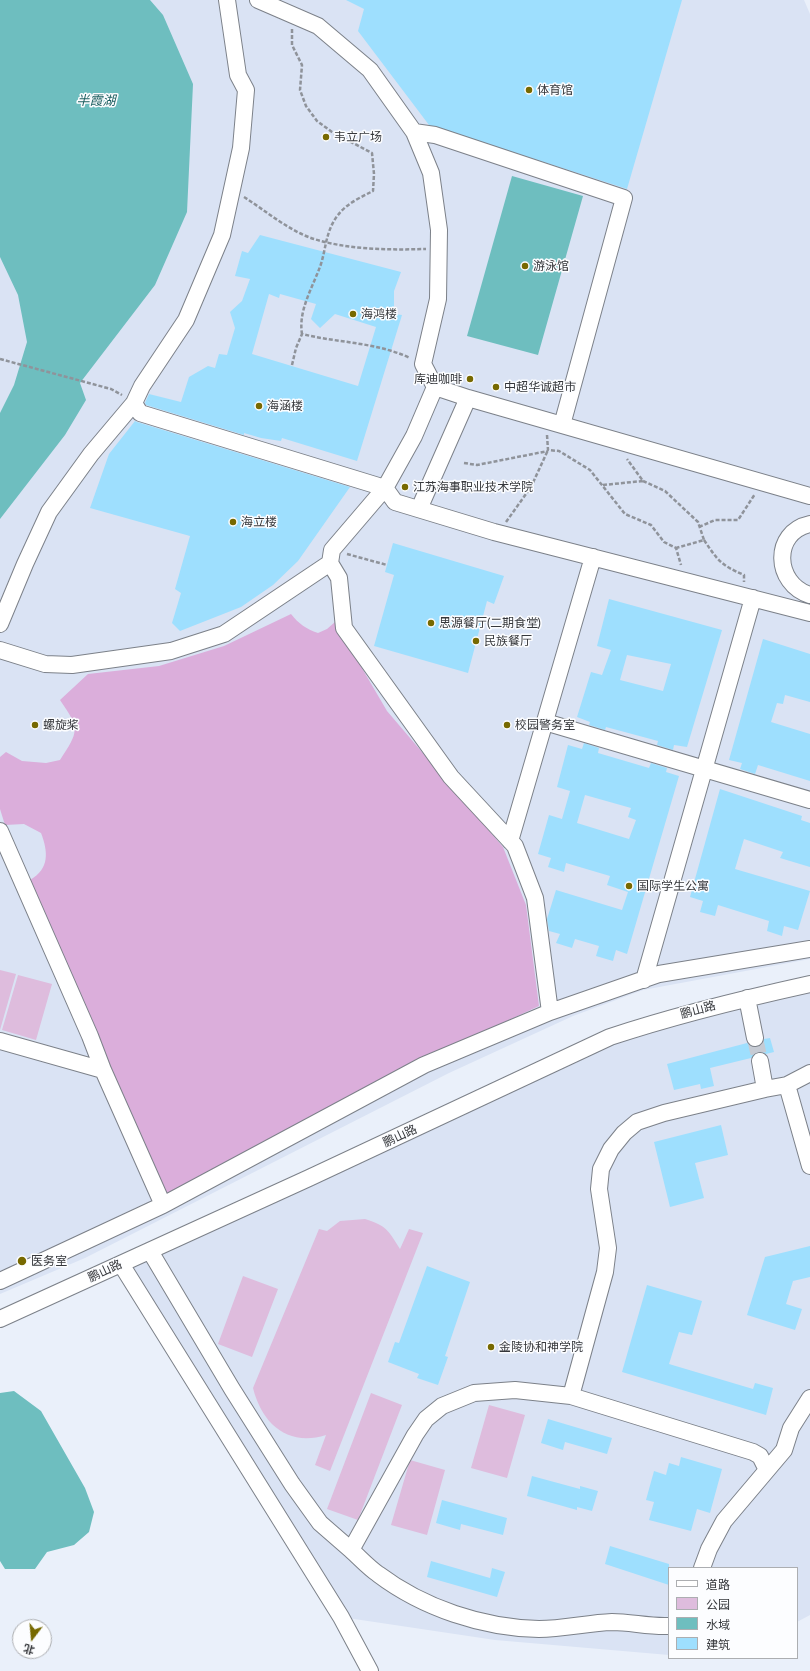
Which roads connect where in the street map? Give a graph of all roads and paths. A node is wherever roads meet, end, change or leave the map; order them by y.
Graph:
1 (227, 0) edge
2 (258, 0) edge
3 (292, 14) junction
4 (414, 132) junction
5 (232, 189) junction
6 (326, 242) junction
7 (439, 249) junction
8 (302, 334) junction
9 (0, 359) edge
10 (423, 364) junction
11 (292, 365) dead end
12 (435, 387) junction
13 (468, 398) junction
14 (134, 403) junction
15 (546, 420) junction
16 (562, 425) junction
17 (617, 441) junction
18 (548, 450) junction
19 (464, 463) dead end
20 (642, 481) junction
21 (602, 486) junction
22 (385, 488) junction
23 (758, 489) dead end
24 (810, 496) edge
25 (419, 509) junction
26 (810, 524) edge
27 (699, 527) junction
28 (498, 533) junction
29 (704, 540) junction
30 (676, 548) junction
31 (331, 556) junction
32 (593, 557) junction
33 (387, 565) dead end
34 (685, 580) junction
35 (810, 595) edge
36 (749, 597) junction
37 (810, 611) edge
38 (0, 624) edge
39 (0, 650) edge
40 (544, 722) junction
41 (704, 769) junction
42 (810, 800) edge
43 (0, 831) edge
44 (510, 841) junction
45 (810, 949) edge
46 (644, 980) junction
47 (810, 984) edge
48 (748, 998) junction
49 (550, 1012) junction
50 (755, 1038) tunnel mouth
51 (0, 1041) edge
52 (760, 1061) tunnel mouth
53 (103, 1070) junction
54 (810, 1073) edge
55 (787, 1086) junction
56 (766, 1089) junction
57 (810, 1166) edge
58 (163, 1205) junction
59 (150, 1251) junction
60 (121, 1264) junction
61 (0, 1281) edge
62 (0, 1319) edge
63 (571, 1396) junction
64 (810, 1398) edge
65 (767, 1470) junction
66 (351, 1550) junction
67 (702, 1567) edge
68 (668, 1626) edge
69 (370, 1671) edge

1 - 5 street
2 - 3 street
3 - 4 street
3 - 6 path
4 - 7 street
4 - 16 street
5 - 6 path
5 - 14 street
6 - 7 path
6 - 8 path
7 - 10 street
8 - 10 path
8 - 11 path
9 - 14 path
10 - 12 street
12 - 13 street
12 - 22 street
13 - 15 street
13 - 25 street
14 - 22 street
14 - 38 street
15 - 16 street
15 - 18 path
16 - 17 street
17 - 20 path
17 - 24 street
18 - 19 path
18 - 21 path
18 - 28 path
20 - 21 path
20 - 27 path
21 - 30 path
22 - 25 street
22 - 31 street
23 - 27 path
25 - 28 street
26 - 35 street
27 - 29 path
28 - 32 street
29 - 30 path
29 - 36 path
30 - 34 path
31 - 33 path
31 - 39 street
31 - 44 street
32 - 34 street
32 - 40 street
34 - 36 street
36 - 37 street
36 - 41 street
40 - 41 street
40 - 44 street
41 - 42 street
41 - 46 street
43 - 53 street
44 - 49 street
45 - 46 street
46 - 49 street
47 - 48 street, 鹏山路
48 - 50 street
48 - 59 street, 鹏山路
49 - 58 street
51 - 53 street
52 - 56 street
53 - 58 street
54 - 55 street
55 - 56 street
55 - 57 street
56 - 63 street
58 - 61 street
59 - 60 street, 鹏山路
59 - 66 street
60 - 62 street, 鹏山路
60 - 69 street
63 - 65 street
63 - 66 street
64 - 65 street
65 - 67 street
66 - 68 street

